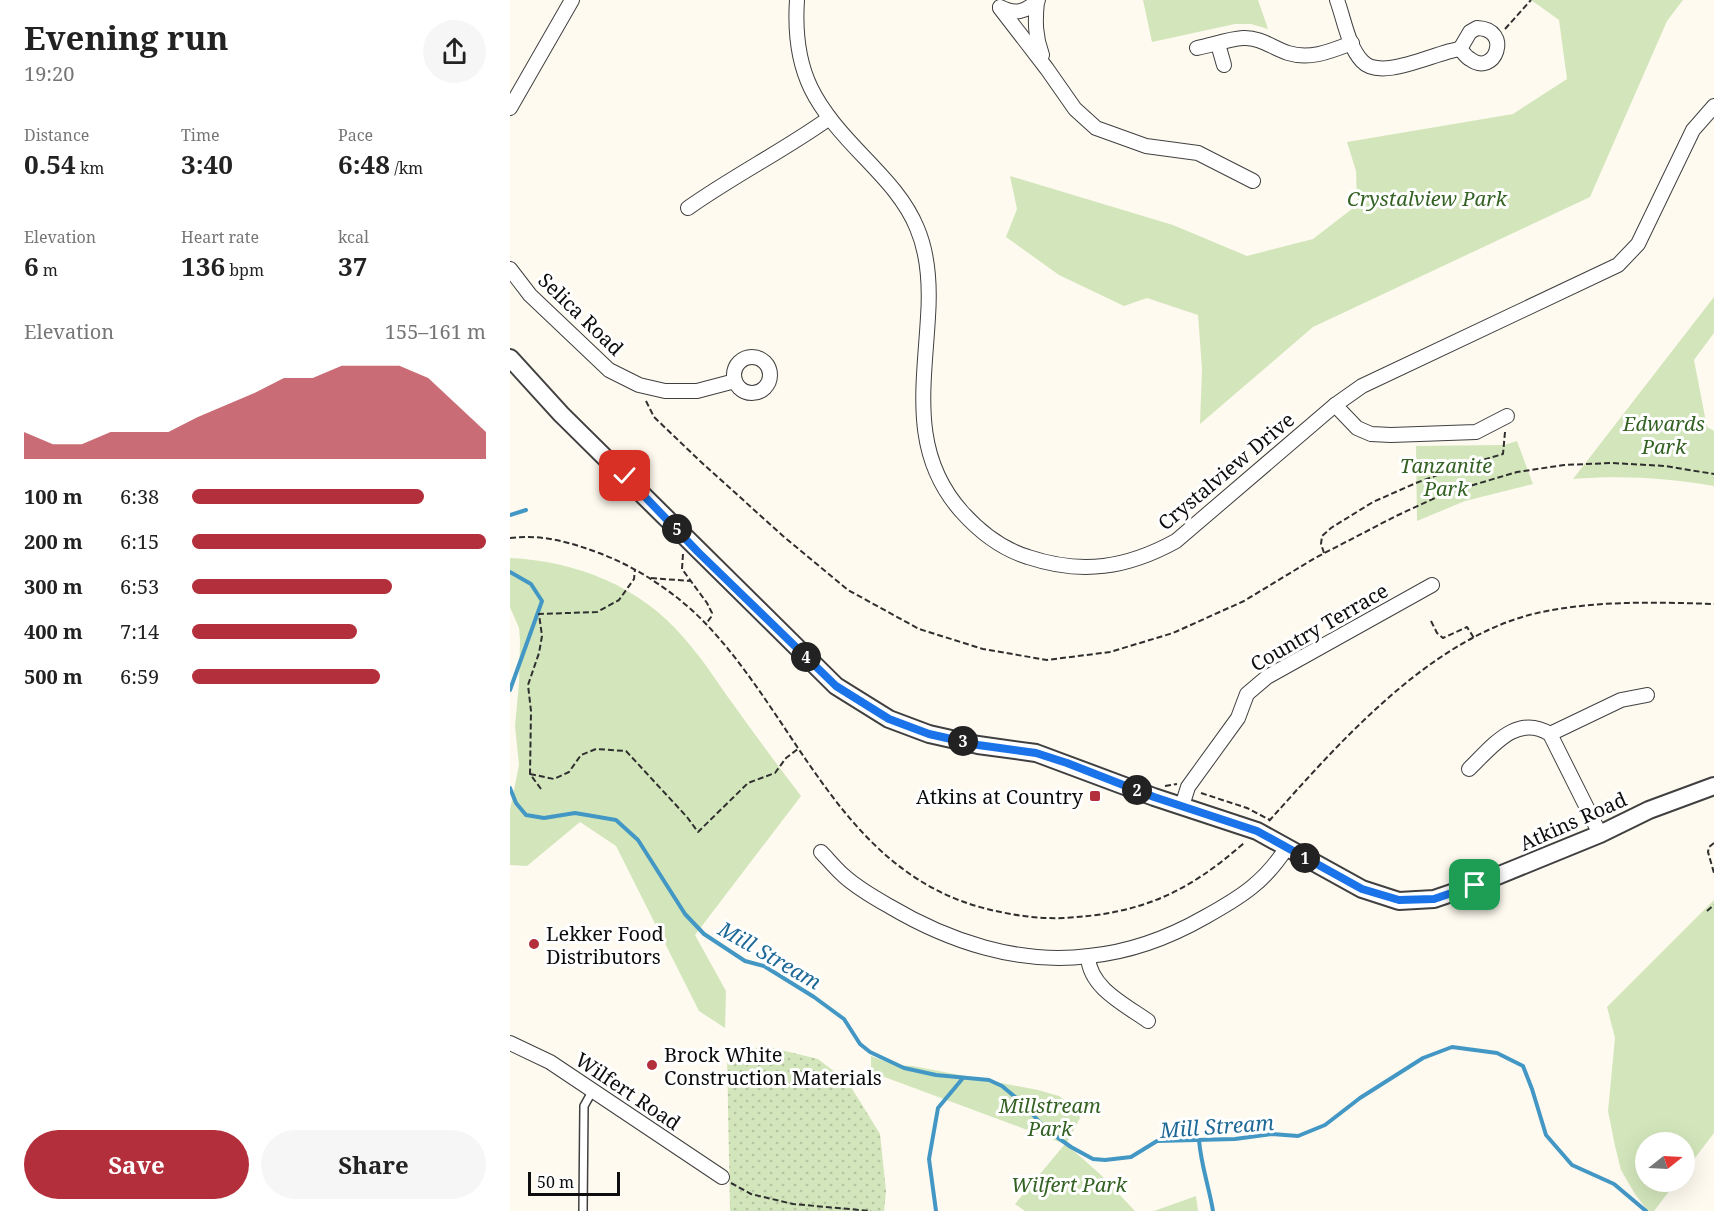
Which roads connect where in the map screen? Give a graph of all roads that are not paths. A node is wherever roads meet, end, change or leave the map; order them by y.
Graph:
1 (572, 0) edge
2 (797, 0) edge
3 (1337, 0) edge
4 (1037, 1) edge
5 (998, 4) edge
6 (1352, 43) junction
7 (1218, 44) junction
8 (1197, 48) dead end
9 (1460, 49) dead end
10 (1224, 64) dead end
11 (1047, 69) junction
12 (1714, 106) edge
13 (510, 108) edge
14 (828, 119) junction
15 (1253, 181) dead end
16 (688, 208) dead end
17 (510, 269) edge
18 (510, 358) edge
19 (735, 381) dead end
20 (1335, 405) junction
21 (1507, 416) road end
22 (1432, 585) dead end
23 (1647, 694) dead end
24 (1550, 734) junction
25 (1469, 769) dead end
26 (1714, 786) edge
27 (1182, 806) junction
28 (1600, 834) junction
29 (1287, 847) junction
30 (821, 852) dead end
31 (1088, 957) junction
32 (1148, 1021) dead end
33 (510, 1043) edge
34 (593, 1090) junction
35 (722, 1177) road end
36 (583, 1211) edge

1 - 13 street
2 - 14 street, Crystalview Drive
3 - 6 street
4 - 5 street
4 - 11 street
5 - 11 street
6 - 7 street
6 - 9 street
7 - 8 street
7 - 10 street
11 - 15 street
12 - 20 street, Crystalview Drive
14 - 16 street
14 - 20 street, Crystalview Drive
17 - 19 street, Selica Road
18 - 27 street, Atkins Road
20 - 21 street
22 - 27 street, Country Terrace
23 - 24 street
24 - 25 street
24 - 28 street
26 - 28 street, Atkins Road
27 - 29 street, Atkins Road
28 - 29 street, Atkins Road
29 - 31 street
30 - 31 street
31 - 32 street
33 - 34 street, Wilfert Road
34 - 35 street, Wilfert Road
34 - 36 lane

